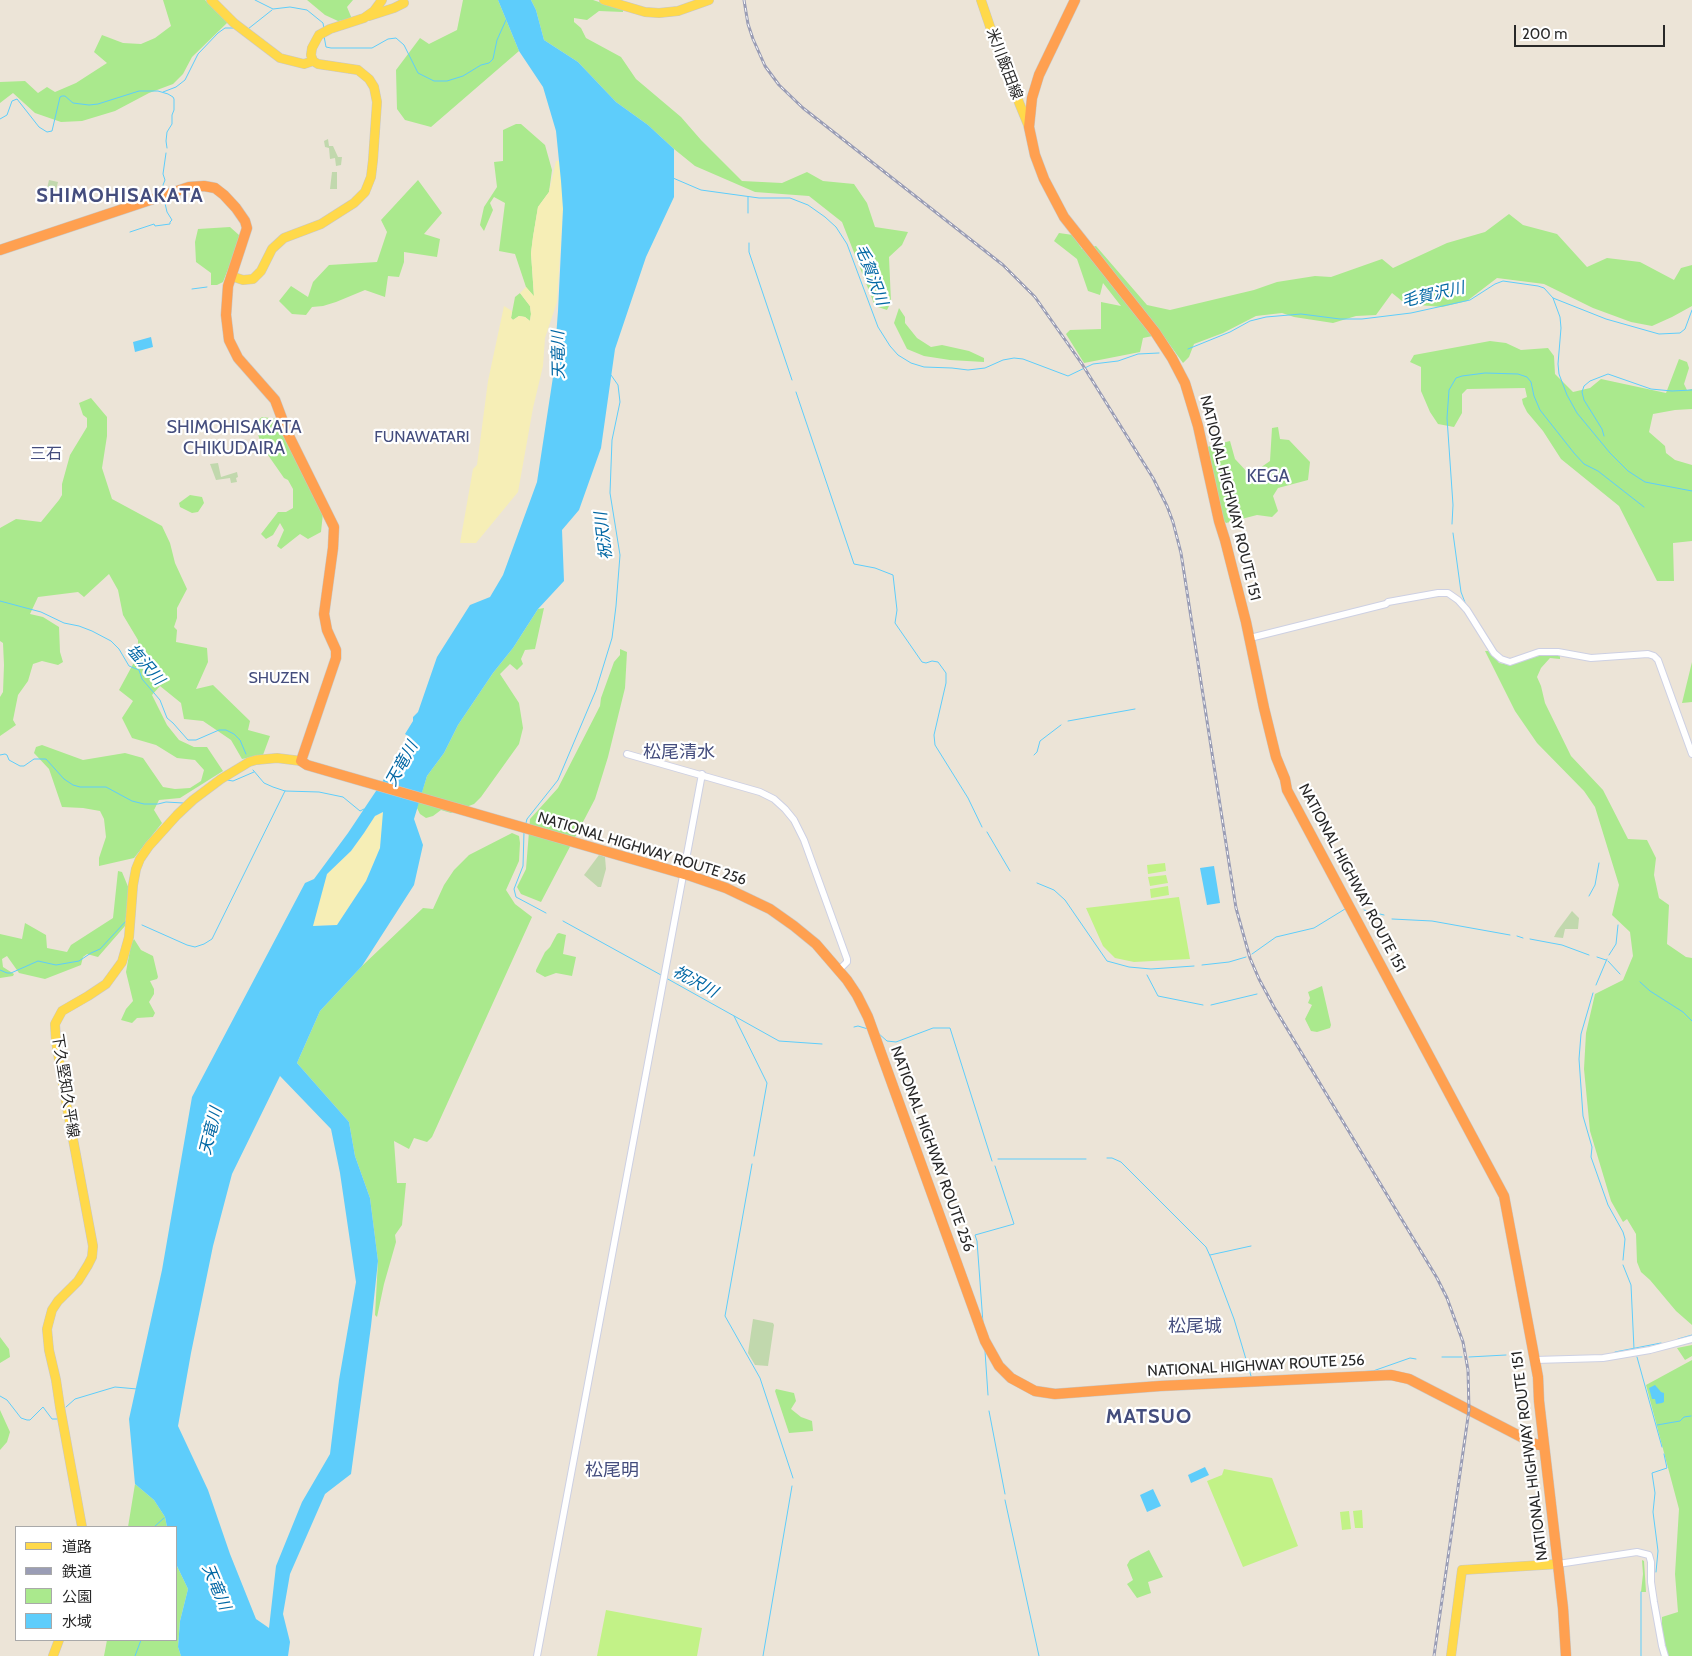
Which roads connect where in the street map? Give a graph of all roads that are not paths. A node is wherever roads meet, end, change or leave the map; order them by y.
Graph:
1 (211, 0) edge
2 (382, 0) edge
3 (393, 0) edge
4 (604, 0) edge
5 (709, 0) edge
6 (981, 0) edge
7 (1075, 0) edge
8 (406, 2) edge
9 (364, 18) junction
10 (313, 61) junction
11 (1030, 127) junction
12 (0, 250) edge
13 (231, 276) junction
14 (1250, 638) junction
15 (627, 754) dead end
16 (1692, 754) edge
17 (301, 761) junction
18 (702, 774) junction
19 (683, 874) junction
20 (839, 970) junction
21 (1692, 1339) edge
22 (1535, 1360) junction
23 (1544, 1446) junction
24 (82, 1526) edge
25 (1558, 1564) junction
26 (59, 1641) edge
27 (54, 1656) edge
28 (537, 1656) edge
29 (1451, 1656) edge
30 (1566, 1656) edge
31 (1665, 1656) edge

1 - 10 main road
2 - 9 main road
3 - 8 main road
4 - 5 main road
6 - 11 main road, 米川飯田線
7 - 11 highway, NATIONAL HIGHWAY ROUTE 151
8 - 9 main road
9 - 10 main road
10 - 13 main road
11 - 14 highway, NATIONAL HIGHWAY ROUTE 151
12 - 13 highway
13 - 17 highway
14 - 16 street
14 - 22 highway, NATIONAL HIGHWAY ROUTE 151
15 - 18 street
17 - 19 highway, NATIONAL HIGHWAY ROUTE 256
17 - 24 main road, 下久堅知久平線
18 - 19 street
18 - 20 street
19 - 20 highway, NATIONAL HIGHWAY ROUTE 256
19 - 28 street
20 - 23 highway, NATIONAL HIGHWAY ROUTE 256
21 - 22 street
22 - 23 highway, NATIONAL HIGHWAY ROUTE 151
23 - 25 highway, NATIONAL HIGHWAY ROUTE 151
25 - 29 main road
25 - 30 highway, NATIONAL HIGHWAY ROUTE 151
25 - 31 street
26 - 27 main road

